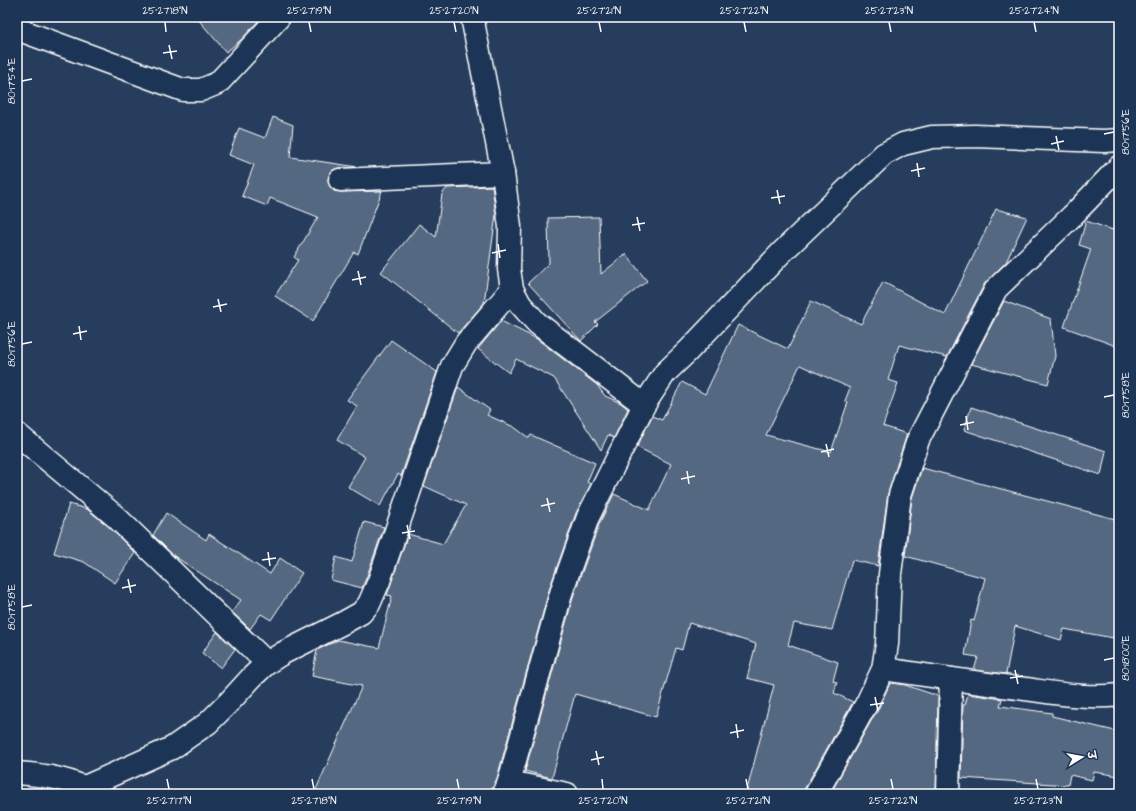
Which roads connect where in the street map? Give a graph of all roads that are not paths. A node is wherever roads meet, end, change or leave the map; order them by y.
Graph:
1 (279, 17) edge
2 (472, 17) edge
3 (17, 29) edge
4 (1119, 140) edge
5 (1119, 167) edge
6 (503, 173) junction
7 (340, 180) dead end
8 (512, 289) junction
9 (644, 405) junction
10 (17, 434) edge
11 (267, 663) junction
12 (884, 669) junction
13 (951, 679) junction
14 (1119, 696) edge
15 (17, 773) edge
16 (507, 788) edge
17 (91, 790) edge
18 (567, 794) edge
19 (816, 794) edge
20 (948, 794) edge

1 - 3 street
2 - 6 street
4 - 9 street
5 - 12 street
6 - 7 street
6 - 8 street
8 - 9 street
8 - 11 street
9 - 16 street
10 - 11 street
11 - 17 street
12 - 13 street
12 - 19 street
13 - 14 street
13 - 20 street
15 - 17 street
16 - 18 street

